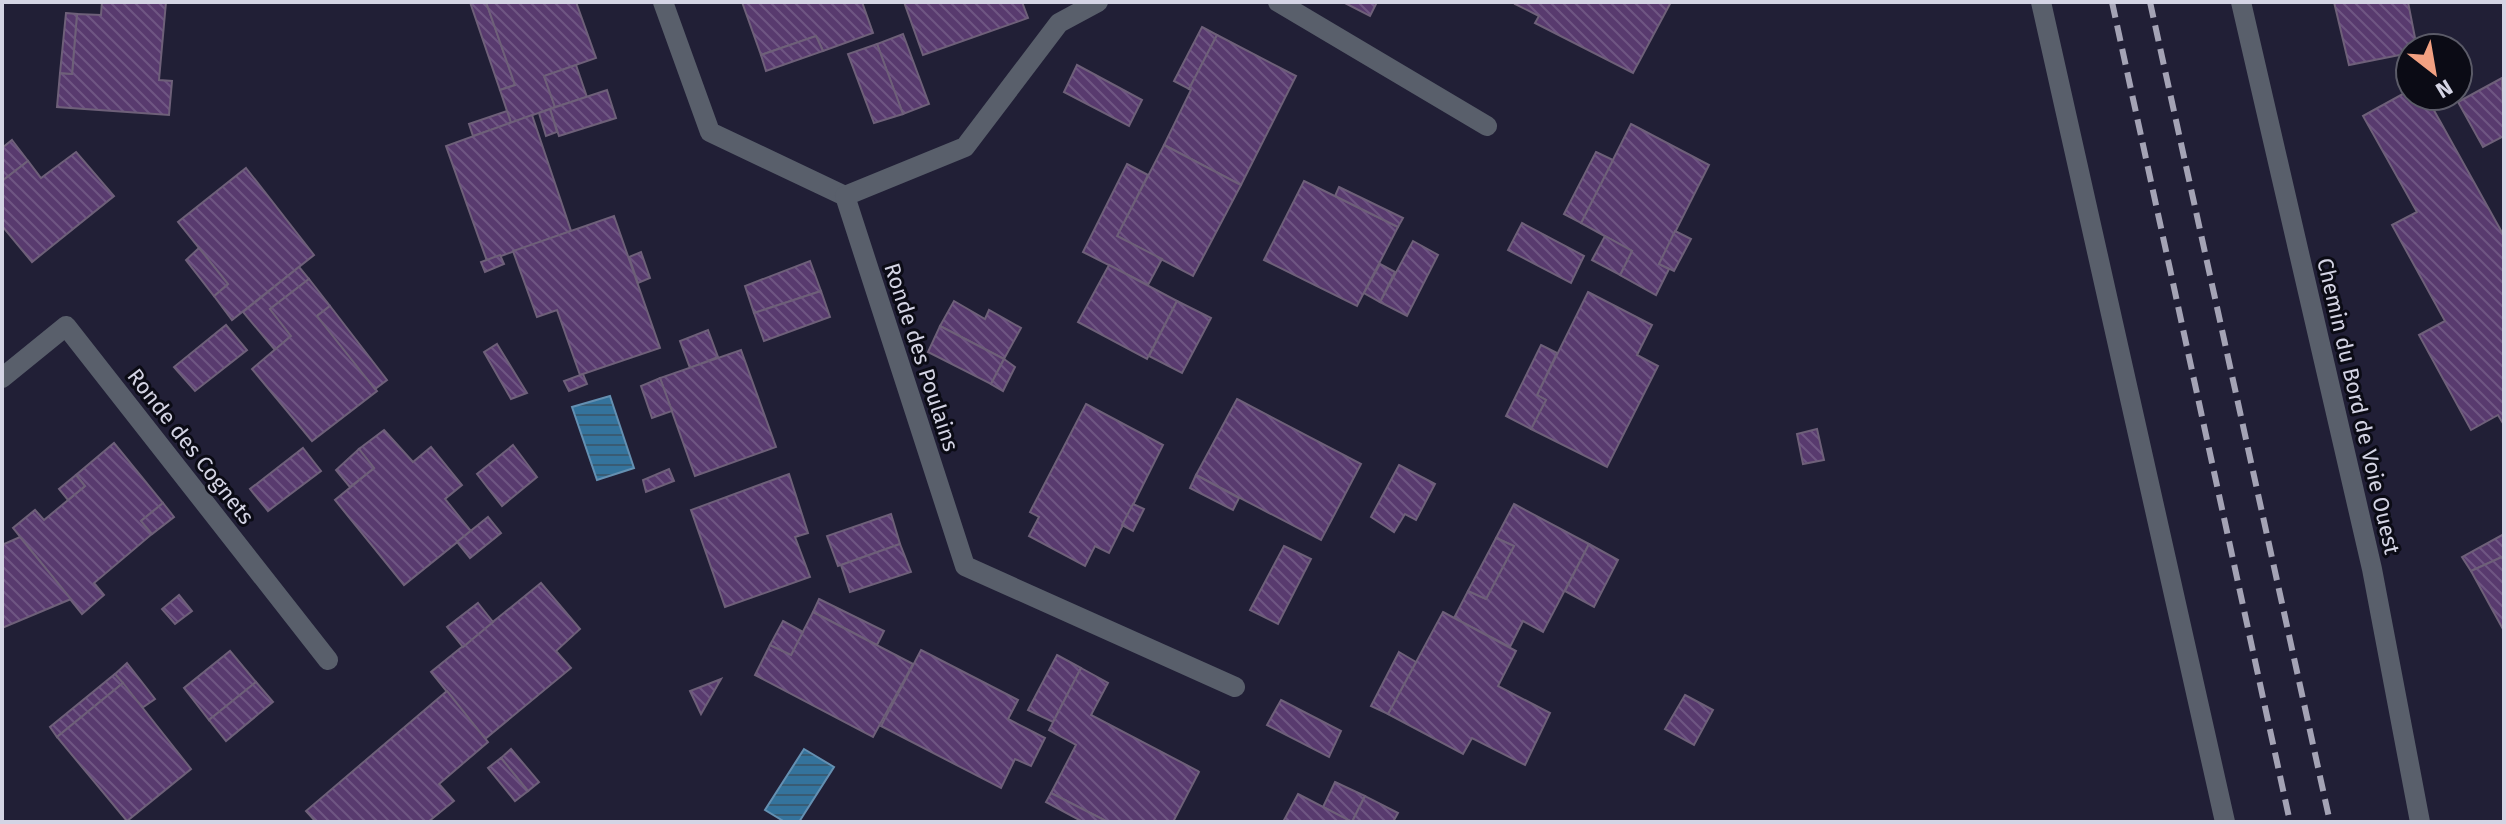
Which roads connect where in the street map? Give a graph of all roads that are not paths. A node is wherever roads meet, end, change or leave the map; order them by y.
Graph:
1 (663, 2) edge
2 (1098, 2) edge
3 (1278, 2) edge
4 (2041, 2) edge
5 (2241, 2) edge
6 (1487, 126) dead end
7 (845, 196) junction
8 (2, 378) edge
9 (328, 660) dead end
10 (1235, 687) dead end
11 (2225, 822) edge
12 (2420, 822) edge

1 - 7 street
2 - 7 street
3 - 6 street
4 - 11 street
5 - 12 street, Chemin du Bord de Voie Ouest
7 - 10 street, Ronde des Poulains
8 - 9 street, Ronde des Cognets

